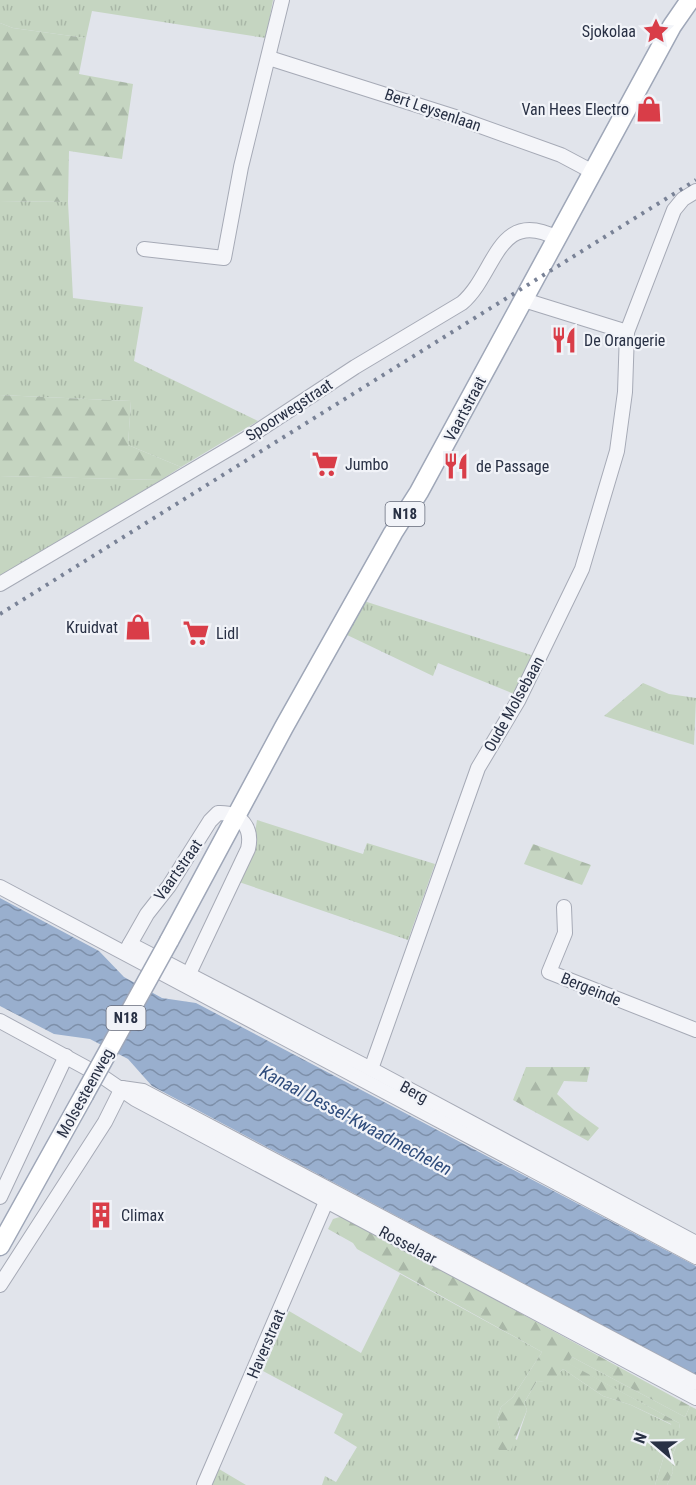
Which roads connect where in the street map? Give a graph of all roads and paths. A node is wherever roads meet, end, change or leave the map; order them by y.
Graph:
1 (282, 0) edge
2 (690, 0) edge
3 (270, 58) junction
4 (593, 172) junction
5 (696, 191) edge
6 (557, 238) junction
7 (144, 249) dead end
8 (524, 300) junction
9 (627, 332) junction
10 (0, 584) edge
11 (237, 817) junction
12 (0, 886) edge
13 (564, 907) dead end
14 (169, 941) joint
15 (128, 949) junction
16 (186, 980) junction
17 (0, 1021) edge
18 (696, 1030) edge
19 (66, 1056) junction
20 (371, 1069) junction
21 (122, 1088) junction
22 (0, 1197) edge
23 (326, 1202) junction
24 (696, 1243) edge
25 (0, 1246) edge
26 (696, 1257) edge
27 (0, 1285) edge
28 (696, 1383) edge
29 (696, 1398) edge
30 (204, 1485) edge

1 - 3 street
2 - 4 main road, Vaartstraat / N18
3 - 4 street, Bert Leysenlaan
3 - 7 street
4 - 6 main road, Vaartstraat / N18
5 - 9 street, Oude Molsebaan
6 - 8 main road, Vaartstraat / N18
6 - 10 street, Spoorwegstraat
8 - 9 street
8 - 11 main road, Vaartstraat / N18
9 - 20 street, Oude Molsebaan
11 - 14 main road, Vaartstraat / N18
11 - 15 street, Vaartstraat
11 - 16 street
12 - 15 street, Berg
13 - 18 street, Bergeinde
14 - 25 main road, Molsesteenweg / N18, bridge
15 - 16 street, Berg
16 - 20 street, Berg
16 - 26 street
17 - 19 street
19 - 21 street
19 - 22 street, Molsesteenweg
20 - 24 street, Berg
21 - 23 street, Rosselaar
21 - 27 street, Molsesteenweg
21 - 28 street
23 - 29 street, Rosselaar
23 - 30 street, Haverstraat

